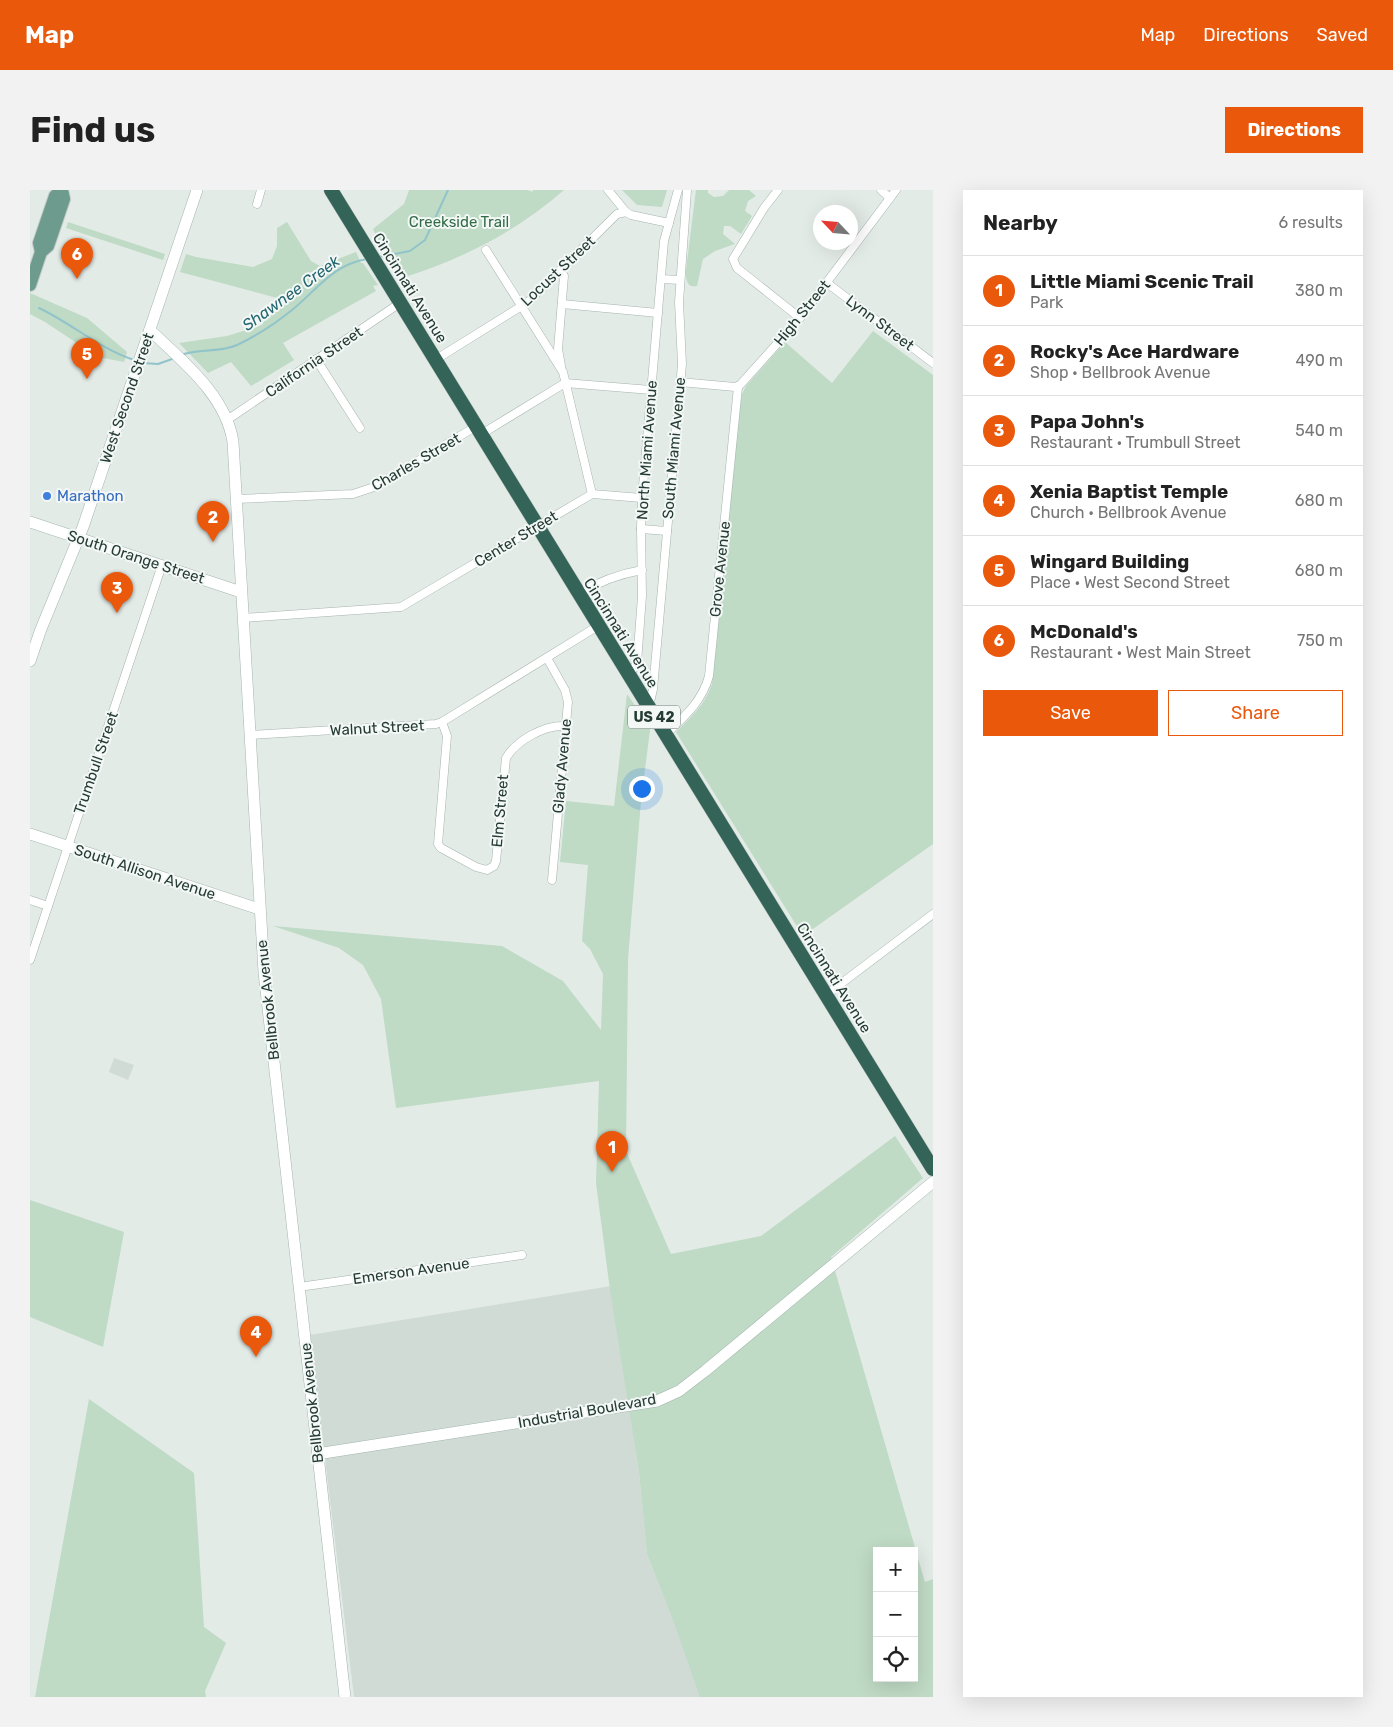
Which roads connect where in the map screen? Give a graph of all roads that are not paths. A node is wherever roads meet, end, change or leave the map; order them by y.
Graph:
1 (62, 190) edge
2 (197, 190) edge
3 (261, 190) edge
4 (331, 190) edge
5 (608, 190) edge
6 (678, 190) edge
7 (687, 190) edge
8 (778, 190) edge
9 (880, 190) edge
10 (896, 190) edge
11 (890, 198) junction
12 (257, 204) dead end
13 (626, 212) junction
14 (669, 223) junction
15 (486, 250) dead end
16 (561, 270) junction
17 (661, 279) junction
18 (680, 280) junction
19 (827, 283) junction
20 (30, 285) edge
21 (400, 303) junction
22 (562, 304) junction
23 (522, 306) junction
24 (658, 313) junction
25 (800, 318) junction
26 (150, 330) junction
27 (316, 359) junction
28 (435, 360) junction
29 (933, 363) edge
30 (563, 372) junction
31 (680, 382) junction
32 (565, 383) junction
33 (738, 387) junction
34 (651, 390) junction
35 (227, 420) junction
36 (360, 428) dead end
37 (478, 431) junction
38 (592, 494) junction
39 (642, 498) junction
40 (236, 500) junction
41 (30, 522) edge
42 (537, 527) junction
43 (641, 529) junction
44 (667, 530) junction
45 (79, 538) junction
46 (162, 565) junction
47 (642, 570) junction
48 (241, 592) junction
49 (578, 594) junction
50 (243, 618) junction
51 (598, 626) junction
52 (547, 658) junction
53 (30, 661) edge
54 (629, 676) junction
55 (646, 705) junction
56 (442, 722) junction
57 (565, 726) junction
58 (249, 734) junction
59 (665, 735) junction
60 (30, 834) edge
61 (68, 847) junction
62 (552, 880) dead end
63 (30, 900) edge
64 (48, 906) junction
65 (259, 909) junction
66 (933, 914) edge
67 (30, 960) edge
68 (826, 995) junction
69 (933, 1169) edge
70 (933, 1182) edge
71 (522, 1255) dead end
72 (299, 1287) junction
73 (317, 1454) junction
74 (345, 1697) edge

1 - 20 main road
2 - 26 street, West Second Street
3 - 12 street
4 - 21 highway, Cincinnati Avenue / US 42
5 - 13 street
6 - 14 street, North Miami Avenue
7 - 18 street, South Miami Avenue
8 - 25 street
9 - 11 street
10 - 11 street, High Street
11 - 19 street, High Street
13 - 14 street
13 - 16 street, Locust Street
14 - 17 street, North Miami Avenue
15 - 23 street
16 - 22 street
16 - 23 street, Locust Street
17 - 18 street
17 - 24 street, North Miami Avenue
18 - 31 street, South Miami Avenue
19 - 25 street, High Street
19 - 29 street, Lynn Street
21 - 27 street, California Street
21 - 28 highway, Cincinnati Avenue / US 42
22 - 24 street
22 - 30 street
23 - 28 street, Locust Street
23 - 30 street
24 - 34 street, North Miami Avenue
25 - 33 street, High Street
26 - 35 street, Bellbrook Avenue
26 - 45 street, West Second Street
27 - 35 street, California Street
27 - 36 street
28 - 37 highway, Cincinnati Avenue / US 42
30 - 32 street
31 - 33 street
31 - 44 street, South Miami Avenue
32 - 34 street
32 - 37 street, Charles Street
32 - 38 street
33 - 59 street, Grove Avenue
34 - 39 street, North Miami Avenue
35 - 40 street, Bellbrook Avenue
37 - 40 street, Charles Street
37 - 42 highway, Cincinnati Avenue / US 42
38 - 39 street
38 - 42 street, Center Street
39 - 43 street, North Miami Avenue
40 - 48 street, Bellbrook Avenue
41 - 45 street, South Orange Street
42 - 49 highway, Cincinnati Avenue / US 42
42 - 50 street, Center Street
43 - 44 street
43 - 47 street, North Miami Avenue
44 - 55 street, South Miami Avenue
45 - 46 street, South Orange Street
45 - 53 street, West Second Street
46 - 48 street, South Orange Street
46 - 61 street, Trumbull Street
47 - 49 street
47 - 54 street, North Miami Avenue
48 - 50 street, Bellbrook Avenue
49 - 51 highway, Cincinnati Avenue / US 42
50 - 58 street, Bellbrook Avenue
51 - 52 street, Walnut Street
51 - 54 highway, Cincinnati Avenue / US 42
52 - 56 street, Walnut Street
52 - 57 street, Glady Avenue
54 - 55 highway, Cincinnati Avenue / US 42
55 - 59 highway, Cincinnati Avenue / US 42
56 - 57 street, Elm Street
56 - 58 street, Walnut Street
57 - 62 street, Glady Avenue
58 - 65 street, Bellbrook Avenue
59 - 68 highway, Cincinnati Avenue / US 42
60 - 61 street, South Allison Avenue
61 - 64 street, Trumbull Street
61 - 65 street, South Allison Avenue
63 - 64 street
64 - 67 street, Trumbull Street
65 - 72 street, Bellbrook Avenue
66 - 68 street
68 - 69 highway, Cincinnati Avenue / US 42
70 - 73 street, Industrial Boulevard
71 - 72 street, Emerson Avenue
72 - 73 street, Bellbrook Avenue
73 - 74 street, Bellbrook Avenue

